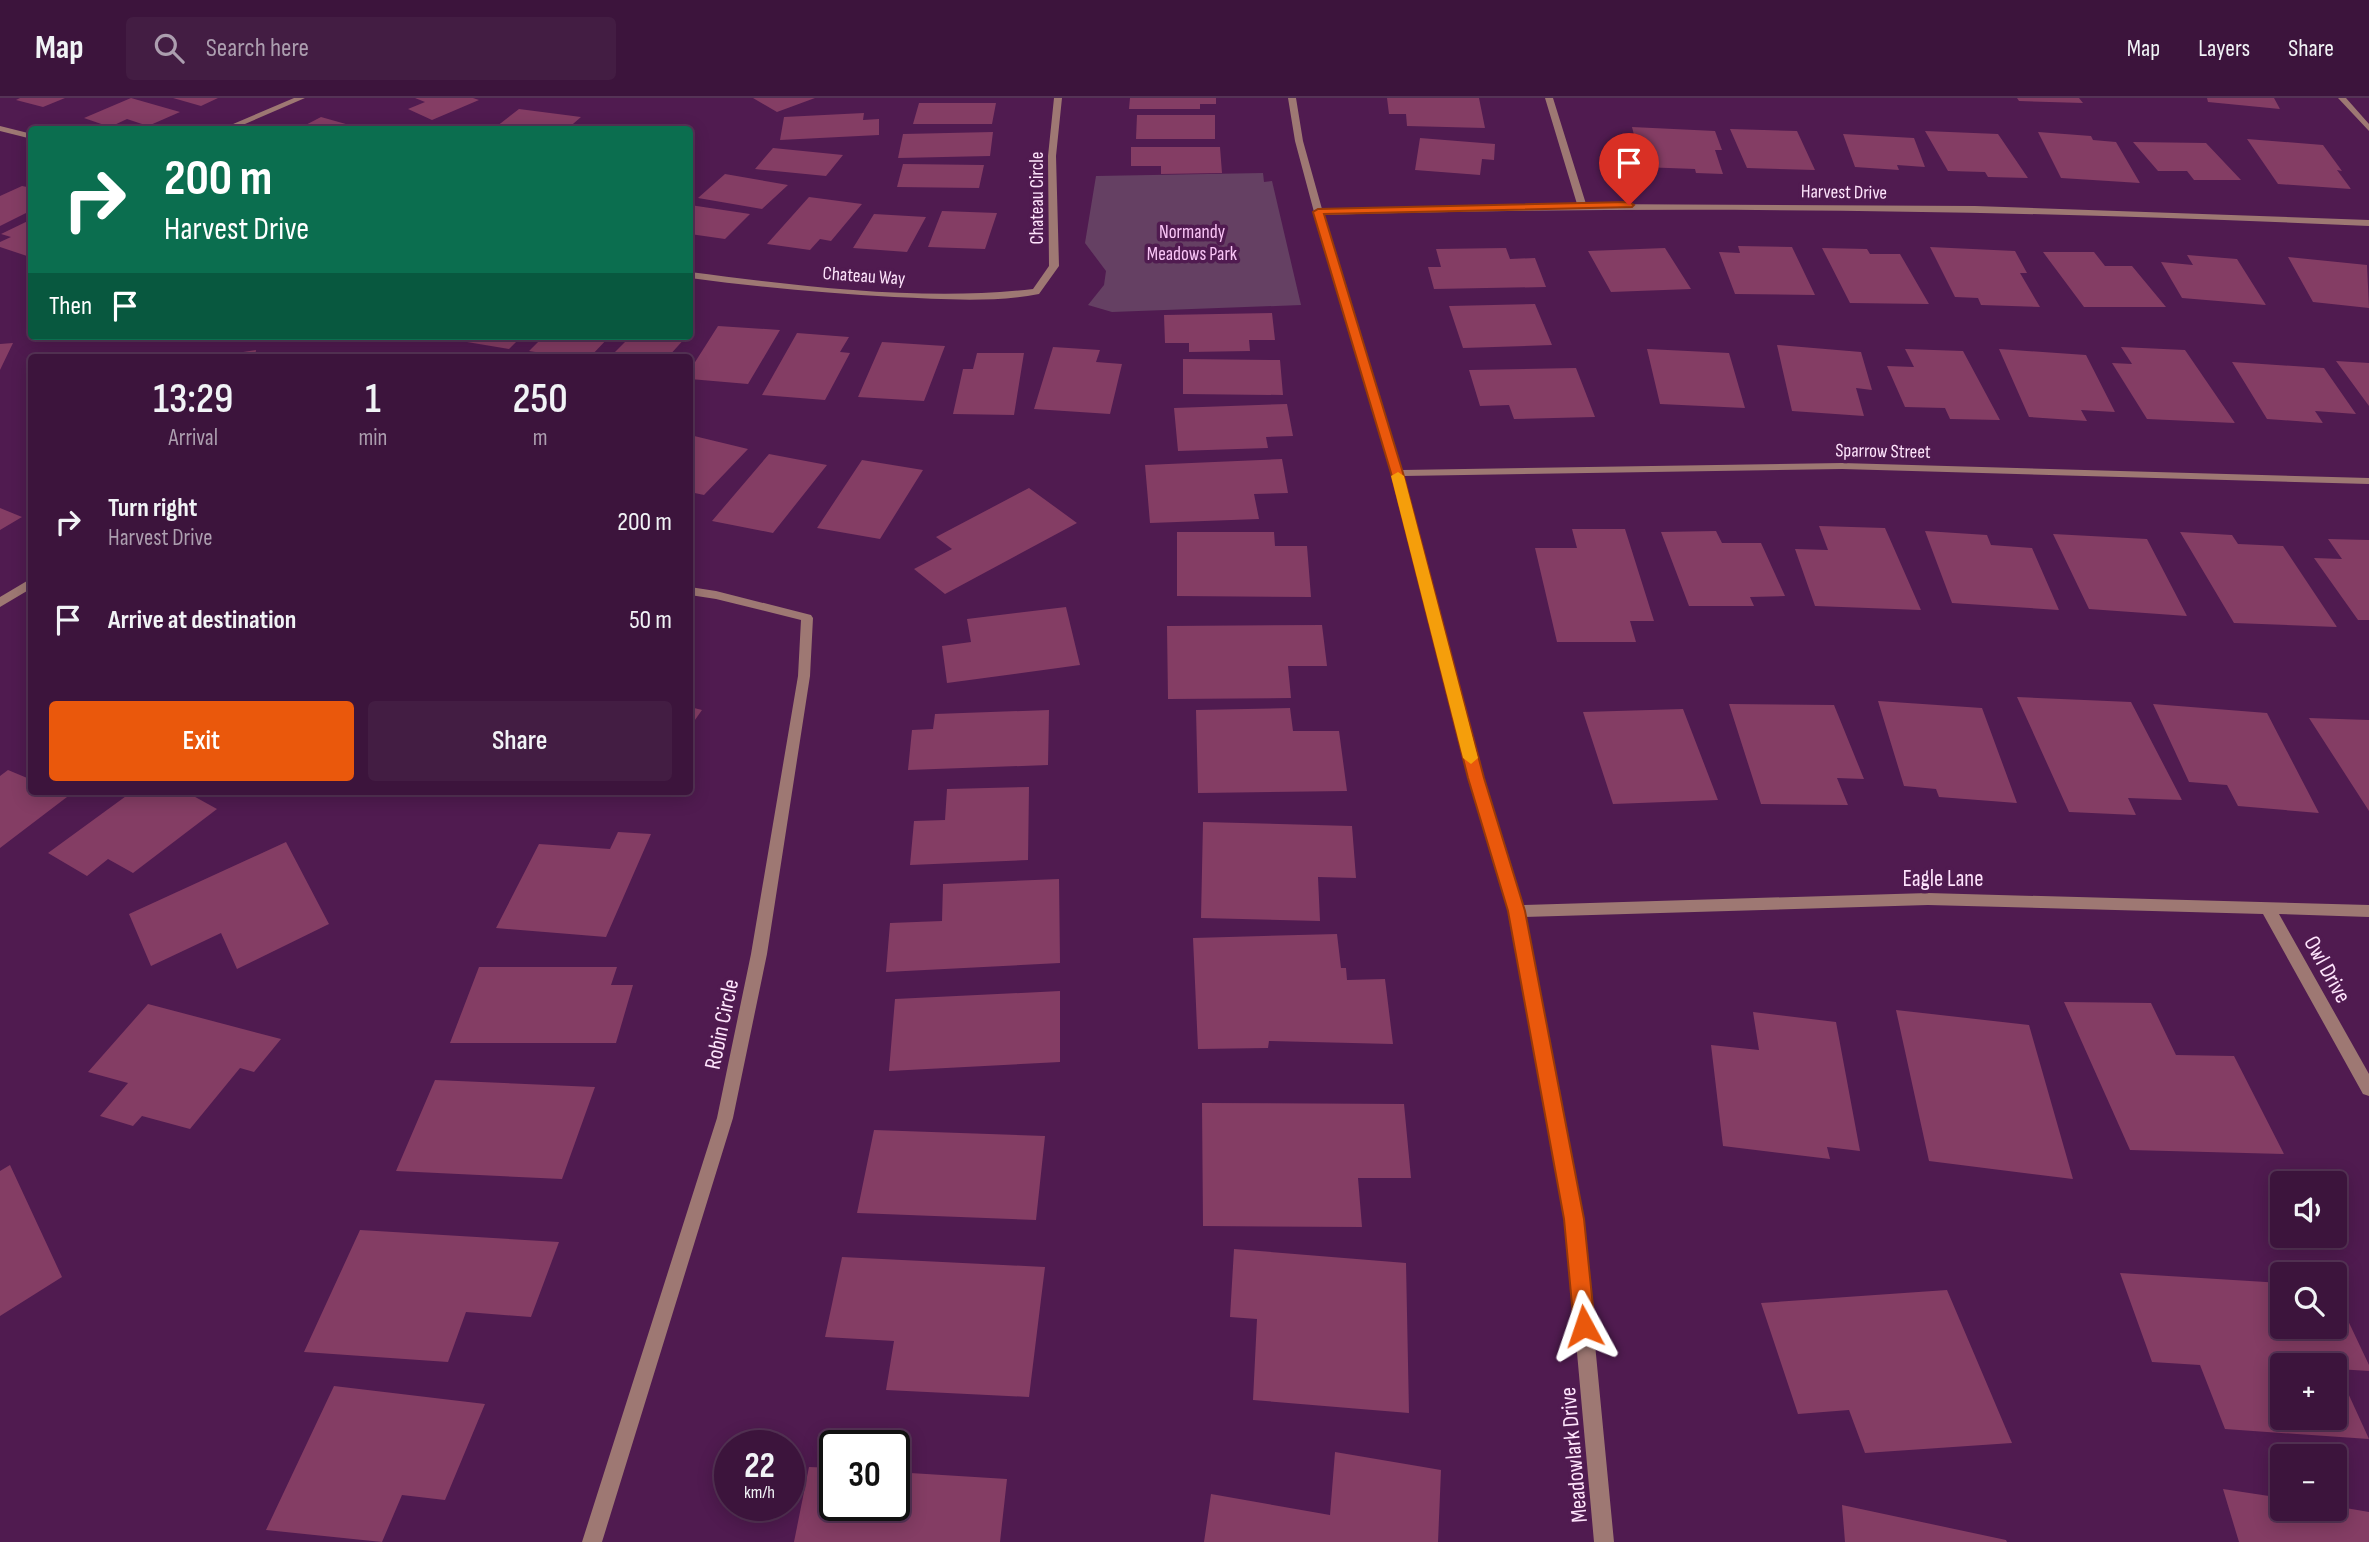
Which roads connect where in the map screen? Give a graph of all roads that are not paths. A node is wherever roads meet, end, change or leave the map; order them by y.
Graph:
1 (301, 98) edge
2 (1058, 98) edge
3 (1292, 98) edge
4 (1549, 98) edge
5 (2342, 98) edge
6 (233, 126) edge
7 (0, 128) edge
8 (2369, 129) edge
9 (28, 137) edge
10 (1582, 204) junction
11 (1318, 212) junction
12 (2369, 223) edge
13 (693, 275) edge
14 (1036, 292) joint
15 (1397, 473) junction
16 (2369, 481) edge
17 (28, 585) edge
18 (693, 591) edge
19 (0, 603) edge
20 (2267, 907) junction
21 (1516, 911) junction
22 (2369, 911) edge
23 (2369, 1089) edge
24 (592, 1542) edge
25 (1604, 1542) edge

1 - 6 street
2 - 14 street, Chateau Circle
3 - 11 street, Meadowlark Drive
4 - 10 street
5 - 8 street
7 - 9 street
10 - 11 street, Harvest Drive
10 - 12 street, Harvest Drive
11 - 15 street, Meadowlark Drive
13 - 14 street, Chateau Way
15 - 16 street, Sparrow Street
15 - 21 street, Meadowlark Drive
17 - 19 street
18 - 24 street, Robin Circle
20 - 21 street, Eagle Lane
20 - 22 street, Eagle Lane
20 - 23 street, Owl Drive
21 - 25 street, Meadowlark Drive

